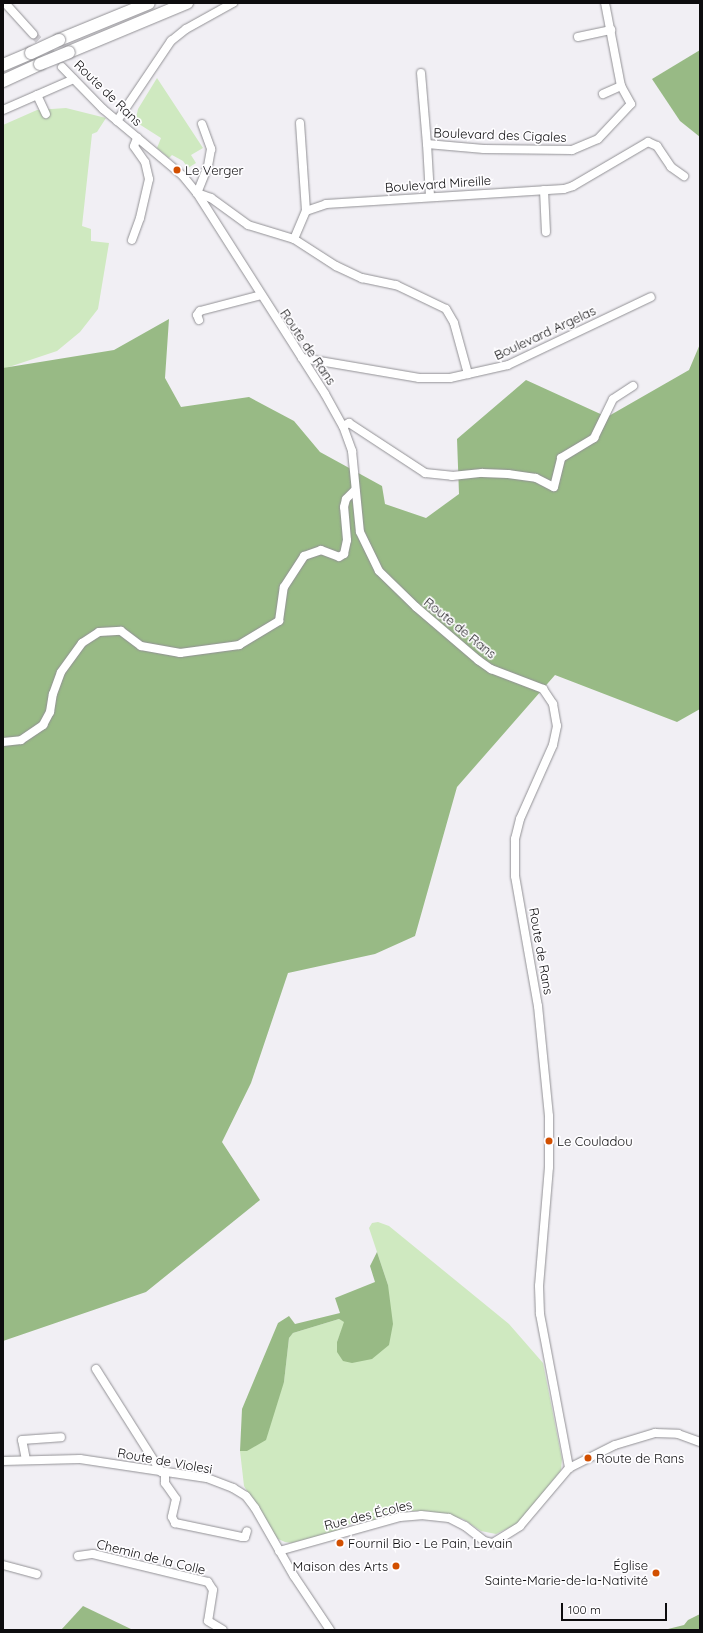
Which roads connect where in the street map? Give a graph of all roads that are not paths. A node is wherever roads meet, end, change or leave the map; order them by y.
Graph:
1 (4, 3) edge
2 (149, 3) edge
3 (187, 3) edge
4 (233, 3) edge
5 (605, 3) edge
6 (611, 30) junction
7 (33, 34) tunnel mouth
8 (578, 37) dead end
9 (3, 64) edge
10 (62, 66) tunnel mouth
11 (421, 73) dead end
12 (74, 79) junction
13 (3, 81) edge
14 (621, 86) junction
15 (603, 94) dead end
16 (37, 95) junction
17 (3, 110) edge
18 (46, 114) dead end
19 (117, 121) junction
20 (300, 123) dead end
21 (202, 124) dead end
22 (137, 138) junction
23 (427, 144) junction
24 (684, 176) dead end
25 (544, 190) junction
26 (197, 193) junction
27 (430, 196) junction
28 (306, 211) junction
29 (546, 232) dead end
30 (294, 239) junction
31 (132, 240) dead end
32 (260, 295) junction
33 (651, 297) dead end
34 (199, 320) dead end
35 (302, 358) junction
36 (468, 374) junction
37 (633, 386) dead end
38 (343, 426) junction
39 (355, 490) junction
40 (3, 742) edge
41 (96, 1369) dead end
42 (61, 1436) dead end
43 (700, 1442) edge
44 (26, 1460) junction
45 (3, 1461) edge
46 (569, 1468) junction
47 (163, 1472) junction
48 (247, 1531) dead end
49 (279, 1551) junction
50 (78, 1556) dead end
51 (3, 1565) edge
52 (37, 1574) dead end
53 (223, 1630) edge
54 (329, 1630) edge

1 - 7 street
2 - 9 highway, bridge
3 - 13 highway, bridge
4 - 19 street
5 - 6 street
6 - 8 street
6 - 14 street
10 - 12 street, Route de Rans
11 - 23 street
12 - 16 street
12 - 19 street, Route de Rans
14 - 15 street
14 - 23 street, Boulevard des Cigales
16 - 17 street
16 - 18 street
19 - 22 street, Route de Rans
20 - 28 street
21 - 26 street
22 - 26 street, Route de Rans
22 - 31 street
23 - 27 street, Boulevard des Cigales
24 - 25 street, Boulevard Mireille
25 - 27 street, Boulevard Mireille
25 - 29 street
26 - 30 street
26 - 32 street, Route de Rans
27 - 28 street, Boulevard Mireille
28 - 30 street
30 - 36 street
32 - 34 street
32 - 35 street, Route de Rans
33 - 36 street, Boulevard Argelas
35 - 36 street, Boulevard Argelas
35 - 38 street, Route de Rans
37 - 38 street
38 - 39 street, Route de Rans
39 - 40 street
39 - 46 street, Route de Rans
41 - 47 street
42 - 44 street
43 - 46 street
44 - 45 street, Route de Violesi
44 - 47 street, Route de Violesi
46 - 49 street, Rue des Écoles
47 - 48 street
47 - 49 street, Route de Violesi
49 - 54 street, Route de Violesi
50 - 53 street, Chemin de la Colle
51 - 52 street

